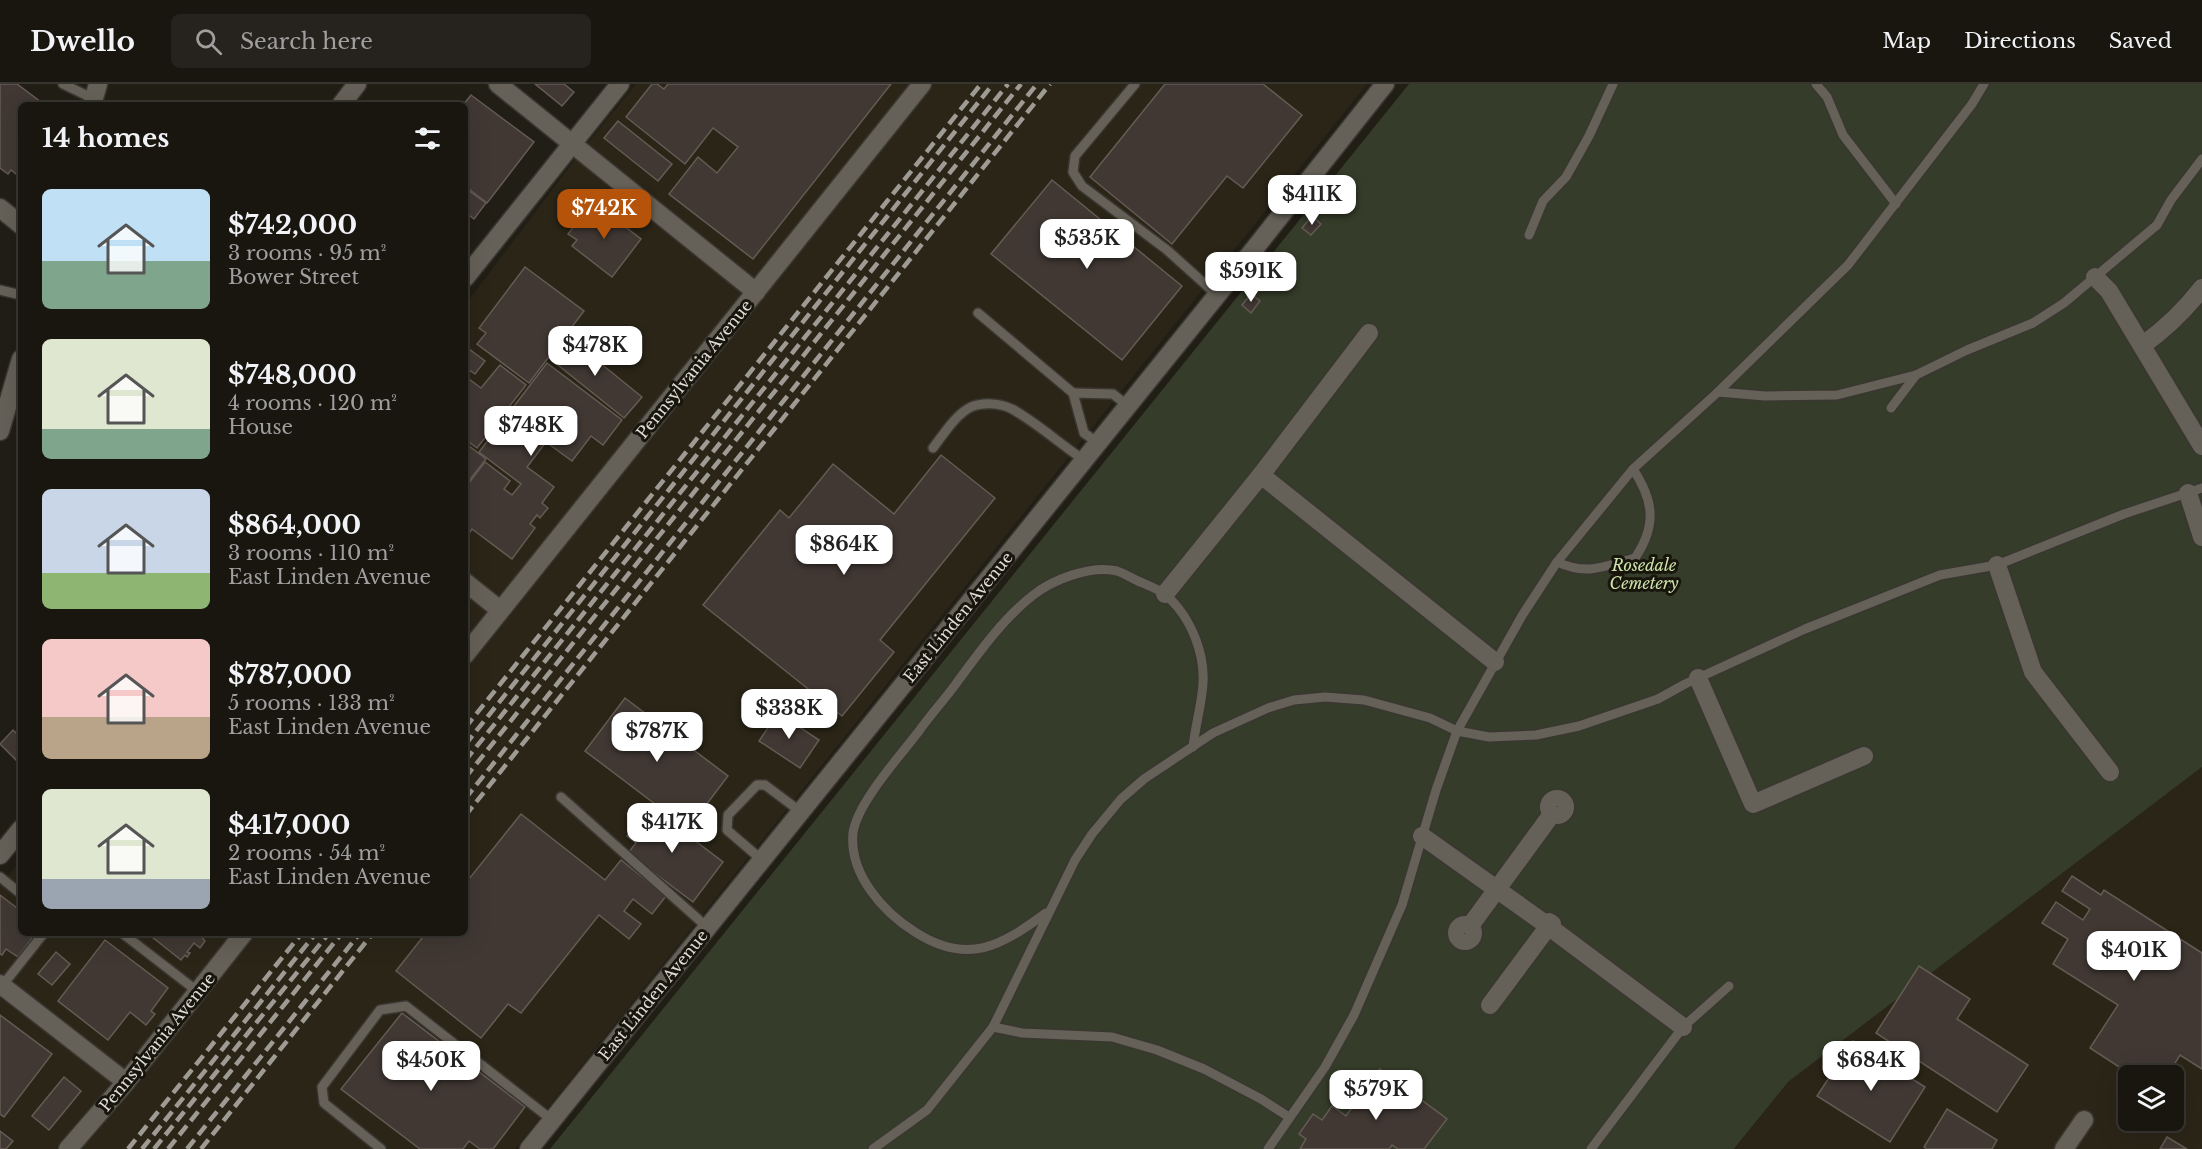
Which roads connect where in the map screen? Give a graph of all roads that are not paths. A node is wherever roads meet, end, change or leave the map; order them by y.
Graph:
1 (63, 84) edge
2 (357, 84) edge
3 (498, 84) edge
4 (621, 84) edge
5 (922, 84) edge
6 (1135, 84) edge
7 (1385, 84) edge
8 (1613, 84) edge
9 (1816, 84) edge
10 (1984, 84) edge
11 (95, 96) edge
12 (343, 102) edge
13 (572, 144) junction
14 (2202, 159) edge
15 (1896, 204) junction
16 (0, 208) edge
17 (18, 223) edge
18 (1529, 235) dead end
19 (468, 274) edge
20 (2096, 277) junction
21 (2202, 288) edge
22 (0, 290) edge
23 (756, 292) junction
24 (18, 294) edge
25 (1217, 295) junction
26 (978, 313) dead end
27 (1369, 333) dead end
28 (2143, 345) junction
29 (18, 364) edge
30 (18, 370) edge
31 (1916, 375) junction
32 (0, 386) edge
33 (1718, 392) junction
34 (1073, 393) junction
35 (1128, 406) junction
36 (1891, 408) dead end
37 (0, 431) edge
38 (1098, 443) junction
39 (2202, 446) edge
40 (933, 448) dead end
41 (1084, 460) junction
42 (1633, 469) junction
43 (1261, 476) junction
44 (2195, 491) edge
45 (2202, 537) edge
46 (1557, 562) junction
47 (1997, 565) junction
48 (468, 584) edge
49 (1165, 594) junction
50 (500, 610) junction
51 (468, 651) edge
52 (1495, 662) junction
53 (1698, 678) junction
54 (1457, 731) junction
55 (1193, 747) junction
56 (1864, 756) dead end
57 (2110, 772) dead end
58 (561, 797) dead end
59 (801, 812) junction
60 (1552, 814) dead end
61 (18, 834) edge
62 (1422, 836) junction
63 (0, 855) edge
64 (762, 860) junction
65 (0, 877) edge
66 (1497, 890) junction
67 (18, 892) edge
68 (1049, 911) junction
69 (1470, 926) dead end
70 (707, 927) junction
71 (1547, 928) junction
72 (42, 936) edge
73 (126, 936) edge
74 (242, 936) edge
75 (1, 985) edge
76 (1729, 986) dead end
77 (197, 991) junction
78 (1490, 1005) dead end
79 (993, 1026) junction
80 (1683, 1027) junction
81 (126, 1082) junction
82 (1289, 1117) junction
83 (552, 1120) junction
84 (2084, 1120) dead end
85 (68, 1149) edge
86 (381, 1149) edge
87 (529, 1149) edge
88 (873, 1149) edge
89 (1268, 1149) edge
90 (1591, 1149) edge
91 (2064, 1149) edge

1 - 11 lane
2 - 12 street
3 - 13 street
4 - 13 street
5 - 23 street, Pennsylvania Avenue
6 - 25 lane
7 - 25 street, East Linden Avenue
8 - 18 lane
9 - 15 lane
10 - 15 lane
13 - 19 street
13 - 23 street
14 - 20 lane
15 - 33 lane
16 - 17 street
20 - 28 street
20 - 31 lane
21 - 28 street
22 - 24 lane
23 - 50 street, Pennsylvania Avenue
25 - 35 street, East Linden Avenue
26 - 34 lane
27 - 43 street
28 - 39 street
29 - 32 street
30 - 37 street
31 - 33 lane
31 - 36 lane
33 - 42 lane
34 - 35 lane
34 - 38 lane
35 - 38 street, East Linden Avenue
38 - 41 street, East Linden Avenue
40 - 41 lane
41 - 59 street, East Linden Avenue
42 - 46 lane
42 - 46 lane
43 - 49 street
43 - 52 street
44 - 45 street
44 - 47 lane
46 - 52 lane
47 - 53 lane
47 - 57 street
48 - 50 street
49 - 55 lane
49 - 68 lane
50 - 51 street, Pennsylvania Avenue
52 - 54 lane
53 - 54 lane
53 - 56 street
54 - 55 lane
54 - 62 lane
55 - 68 lane
58 - 70 lane
59 - 64 street, East Linden Avenue
59 - 64 lane
60 - 66 street
61 - 63 street
62 - 66 street
62 - 82 lane
64 - 70 street, East Linden Avenue
65 - 67 lane
66 - 69 street
66 - 71 street
68 - 79 lane
70 - 83 street, East Linden Avenue
71 - 78 street
71 - 80 street
72 - 75 lane
73 - 77 lane
74 - 77 street, Pennsylvania Avenue
75 - 81 street
76 - 80 lane
77 - 81 street, Pennsylvania Avenue
79 - 82 lane
79 - 88 lane
80 - 90 lane
81 - 85 street, Pennsylvania Avenue
82 - 89 lane
83 - 86 lane
83 - 87 street, East Linden Avenue
84 - 91 street

